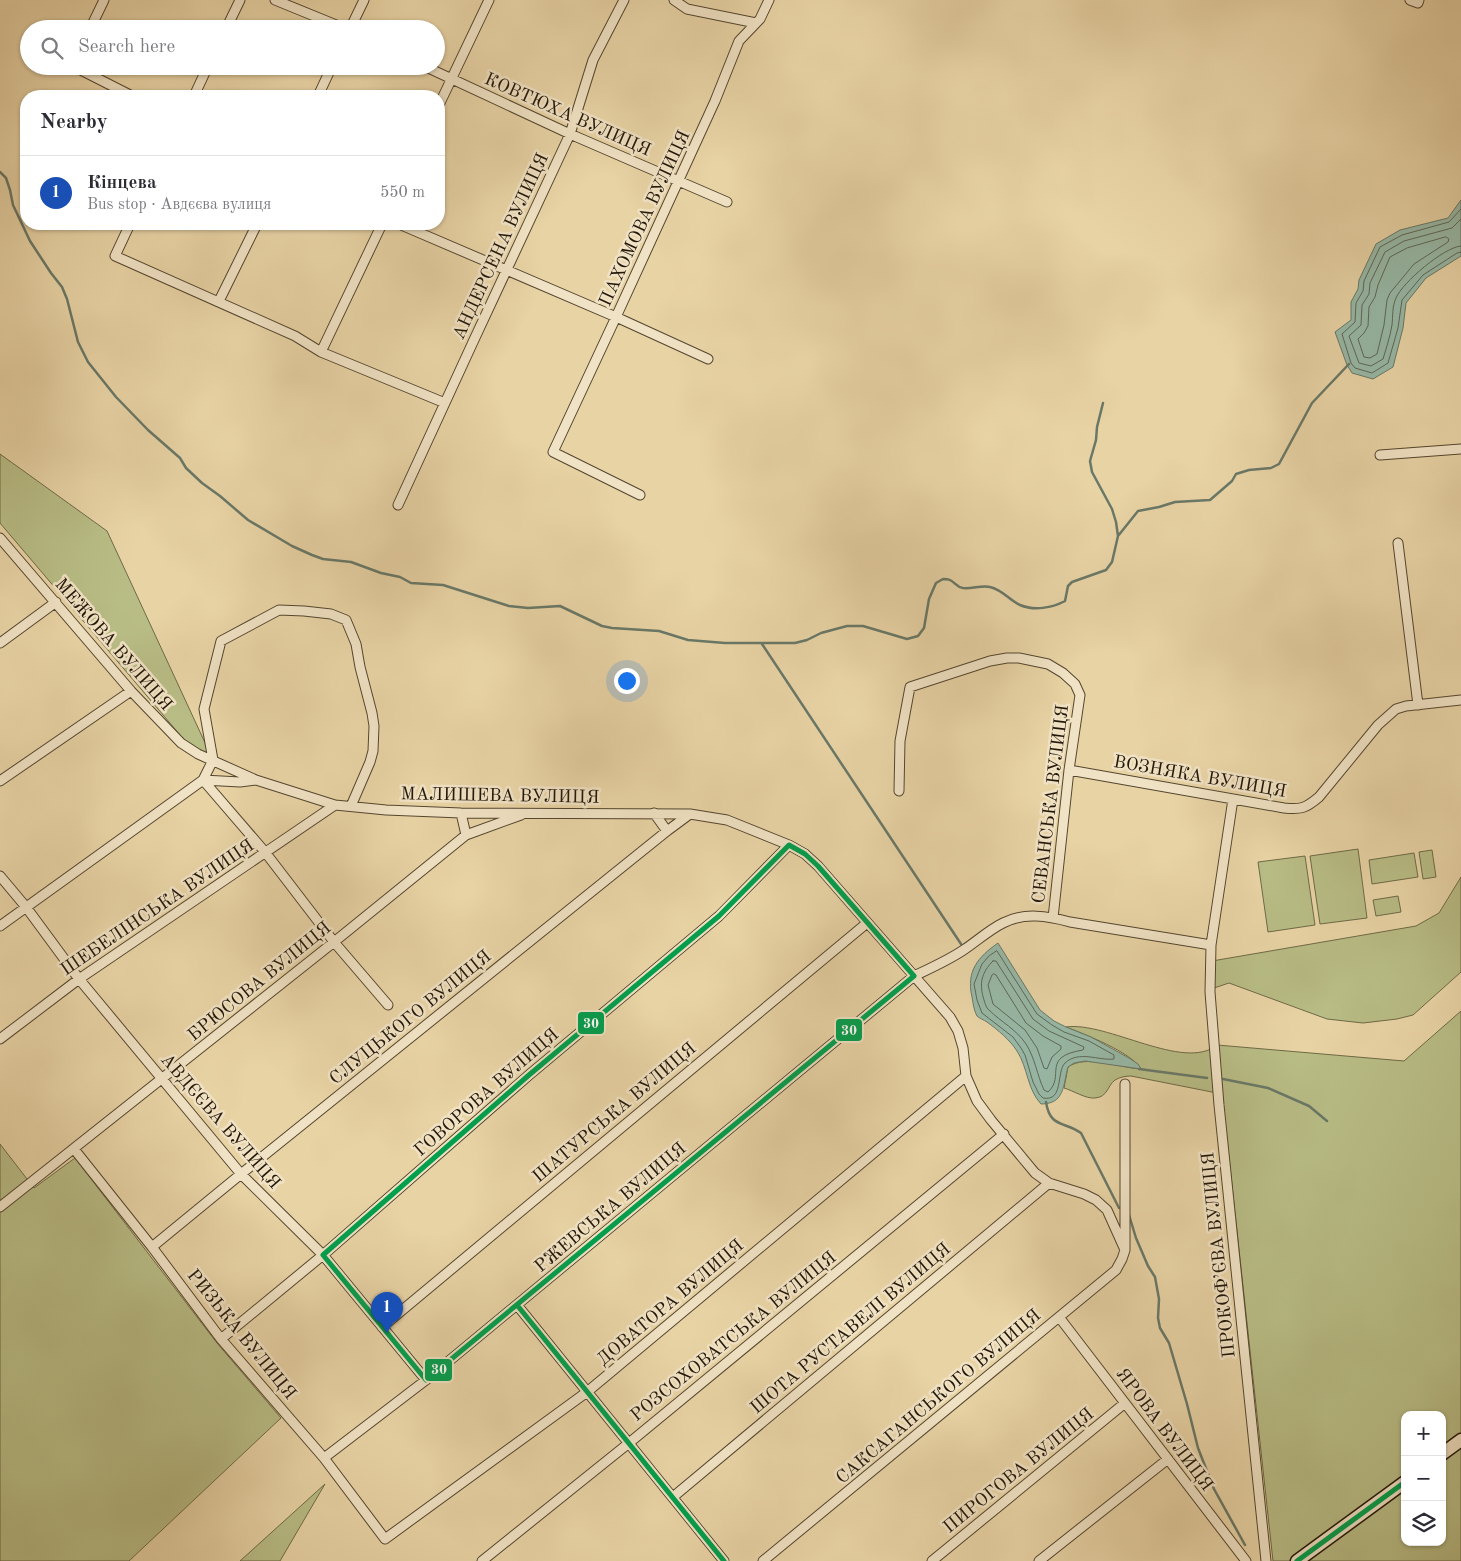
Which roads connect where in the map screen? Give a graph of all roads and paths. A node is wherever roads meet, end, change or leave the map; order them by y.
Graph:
1 (104, 0) edge
2 (240, 0) edge
3 (275, 0) edge
4 (364, 0) edge
5 (489, 0) edge
6 (624, 0) edge
7 (674, 0) edge
8 (769, 0) edge
9 (1410, 0) edge
10 (1419, 0) edge
11 (94, 20) edge
12 (230, 20) edge
13 (324, 20) edge
14 (354, 20) edge
15 (756, 23) junction
16 (91, 75) edge
17 (204, 75) edge
18 (328, 75) edge
19 (443, 75) edge
20 (451, 79) junction
21 (120, 90) edge
22 (197, 90) edge
23 (321, 90) edge
24 (445, 92) edge
25 (570, 134) junction
26 (678, 182) junction
27 (728, 202) dead end
28 (127, 230) edge
29 (254, 230) edge
30 (379, 230) edge
31 (413, 230) edge
32 (508, 270) junction
33 (219, 301) junction
34 (616, 317) junction
35 (322, 352) junction
36 (708, 360) dead end
37 (445, 403) junction
38 (1461, 449) edge
39 (1380, 455) dead end
40 (640, 495) dead end
41 (398, 505) dead end
42 (0, 538) edge
43 (1398, 543) dead end
44 (56, 602) junction
45 (0, 643) edge
46 (131, 691) junction
47 (1461, 700) edge
48 (1418, 704) junction
49 (213, 760) junction
50 (1069, 770) junction
51 (203, 780) junction
52 (256, 780) junction
53 (0, 781) edge
54 (899, 791) dead end
55 (1232, 799) junction
56 (335, 804) junction
57 (351, 806) junction
58 (461, 813) junction
59 (527, 813) junction
60 (654, 813) junction
61 (690, 814) junction
62 (667, 830) junction
63 (466, 834) junction
64 (789, 845) junction
65 (265, 852) junction
66 (0, 876) edge
67 (26, 907) junction
68 (1053, 918) junction
69 (867, 922) junction
70 (0, 926) edge
71 (334, 942) junction
72 (1211, 945) junction
73 (914, 976) junction
74 (79, 979) junction
75 (388, 1005) dead end
76 (0, 1040) edge
77 (966, 1076) junction
78 (163, 1079) junction
79 (1124, 1084) dead end
80 (1004, 1134) junction
81 (74, 1149) junction
82 (241, 1174) junction
83 (1049, 1183) junction
84 (0, 1207) edge
85 (152, 1247) junction
86 (1125, 1250) junction
87 (323, 1255) junction
88 (517, 1305) junction
89 (1059, 1317) junction
90 (382, 1327) junction
91 (221, 1339) junction
92 (426, 1380) junction
93 (588, 1392) junction
94 (1125, 1403) junction
95 (1461, 1440) edge
96 (629, 1442) junction
97 (1446, 1451) edge
98 (324, 1458) junction
99 (1168, 1459) junction
100 (1401, 1485) edge
101 (673, 1497) junction
102 (385, 1539) joint
103 (482, 1561) edge
104 (724, 1561) edge
105 (763, 1561) edge
106 (932, 1561) edge
107 (1039, 1561) edge
108 (1246, 1561) edge
109 (1266, 1561) edge
110 (1297, 1561) edge

1 - 11 street
2 - 12 street
3 - 13 street
4 - 14 street
5 - 20 street
6 - 25 street, АНДЕРСЕНА ВУЛИЦЯ
7 - 15 street
8 - 15 street, ПАХОМОВА ВУЛИЦЯ
9 - 10 street
15 - 26 street, ПАХОМОВА ВУЛИЦЯ
16 - 21 street
17 - 22 street
18 - 23 street
19 - 20 street, КОВТЮХА ВУЛИЦЯ
20 - 24 street
20 - 25 street, КОВТЮХА ВУЛИЦЯ
25 - 26 street, КОВТЮХА ВУЛИЦЯ
25 - 32 street, АНДЕРСЕНА ВУЛИЦЯ
26 - 27 street, КОВТЮХА ВУЛИЦЯ
26 - 34 street, ПАХОМОВА ВУЛИЦЯ
28 - 33 street
29 - 33 street
30 - 35 street
31 - 32 street
32 - 34 street
32 - 37 street, АНДЕРСЕНА ВУЛИЦЯ
33 - 35 street
34 - 36 street
34 - 40 street, ПАХОМОВА ВУЛИЦЯ
35 - 37 street
37 - 41 street, АНДЕРСЕНА ВУЛИЦЯ
38 - 39 street
42 - 44 street, МЕЖОВА ВУЛИЦЯ
43 - 48 street
44 - 45 street
44 - 46 street, МЕЖОВА ВУЛИЦЯ
46 - 49 street, МЕЖОВА ВУЛИЦЯ
46 - 53 street
47 - 48 street, ВОЗНЯКА ВУЛИЦЯ
48 - 55 street, ВОЗНЯКА ВУЛИЦЯ
49 - 51 street
49 - 52 street, МАЛИШЕВА ВУЛИЦЯ
49 - 57 street
50 - 54 street, СЕВАНСЬКА ВУЛИЦЯ
50 - 55 street, ВОЗНЯКА ВУЛИЦЯ
50 - 68 street, СЕВАНСЬКА ВУЛИЦЯ
51 - 52 street
51 - 65 street
51 - 67 street
52 - 56 street, МАЛИШЕВА ВУЛИЦЯ
55 - 72 street, ПРОКОФ’ЄВА ВУЛИЦЯ
56 - 57 street, МАЛИШЕВА ВУЛИЦЯ
56 - 65 street, ШЕБЕЛІНСЬКА ВУЛИЦЯ
57 - 58 street, МАЛИШЕВА ВУЛИЦЯ
58 - 59 street, МАЛИШЕВА ВУЛИЦЯ
58 - 63 street
59 - 60 street, МАЛИШЕВА ВУЛИЦЯ
59 - 63 street, БРЮСОВА ВУЛИЦЯ
60 - 61 street, МАЛИШЕВА ВУЛИЦЯ
60 - 62 street
61 - 62 street, СЛУЦЬКОГО ВУЛИЦЯ
61 - 64 street, МАЛИШЕВА ВУЛИЦЯ
62 - 82 street, СЛУЦЬКОГО ВУЛИЦЯ
63 - 71 street, БРЮСОВА ВУЛИЦЯ
64 - 69 street, МАЛИШЕВА ВУЛИЦЯ
64 - 87 street, ГОВОРОВА ВУЛИЦЯ
65 - 71 street
65 - 74 street, ШЕБЕЛІНСЬКА ВУЛИЦЯ
66 - 67 street, АВДЄЄВА ВУЛИЦЯ
67 - 70 street
67 - 74 street, АВДЄЄВА ВУЛИЦЯ
68 - 72 street, СЕВАНСЬКА ВУЛИЦЯ
68 - 73 street, СЕВАНСЬКА ВУЛИЦЯ
69 - 73 street, МАЛИШЕВА ВУЛИЦЯ
69 - 90 street, ШАТУРСЬКА ВУЛИЦЯ
71 - 75 street
71 - 78 street, БРЮСОВА ВУЛИЦЯ
72 - 109 street, ПРОКОФ’ЄВА ВУЛИЦЯ
73 - 77 street, МАЛИШЕВА ВУЛИЦЯ
73 - 88 street, РЖЕВСЬКА ВУЛИЦЯ
74 - 76 street, ШЕБЕЛІНСЬКА ВУЛИЦЯ
74 - 78 street, АВДЄЄВА ВУЛИЦЯ
77 - 80 street, МАЛИШЕВА ВУЛИЦЯ
77 - 93 street, ДОВАТОРА ВУЛИЦЯ
78 - 81 street, БРЮСОВА ВУЛИЦЯ
78 - 82 street, АВДЄЄВА ВУЛИЦЯ
79 - 86 street
80 - 83 street, МАЛИШЕВА ВУЛИЦЯ
80 - 96 street, РОЗСОХОВАТСЬКА ВУЛИЦЯ
81 - 84 street, БРЮСОВА ВУЛИЦЯ
81 - 85 street, РИЗЬКА ВУЛИЦЯ
82 - 85 street, СЛУЦЬКОГО ВУЛИЦЯ
82 - 87 street, АВДЄЄВА ВУЛИЦЯ
83 - 86 street
83 - 101 street, ШОТА РУСТАВЕЛІ ВУЛИЦЯ
85 - 91 street, РИЗЬКА ВУЛИЦЯ
86 - 89 street, САКСАГАНСЬКОГО ВУЛИЦЯ
87 - 90 street, АВДЄЄВА ВУЛИЦЯ
87 - 91 street, ГОВОРОВА ВУЛИЦЯ
88 - 92 street, РЖЕВСЬКА ВУЛИЦЯ
88 - 93 street
89 - 94 street, ЯРОВА ВУЛИЦЯ
89 - 105 street, САКСАГАНСЬКОГО ВУЛИЦЯ
90 - 92 street, АВДЄЄВА ВУЛИЦЯ
91 - 98 street, РИЗЬКА ВУЛИЦЯ
92 - 98 street, РЖЕВСЬКА ВУЛИЦЯ
93 - 96 street
93 - 102 street, ДОВАТОРА ВУЛИЦЯ
94 - 99 street, ЯРОВА ВУЛИЦЯ
94 - 106 street, ПИРОГОВА ВУЛИЦЯ
95 - 97 main road
96 - 101 street
96 - 103 street, РОЗСОХОВАТСЬКА ВУЛИЦЯ
98 - 102 street, РИЗЬКА ВУЛИЦЯ
99 - 107 street
99 - 108 street, ЯРОВА ВУЛИЦЯ
100 - 110 main road
101 - 104 street

